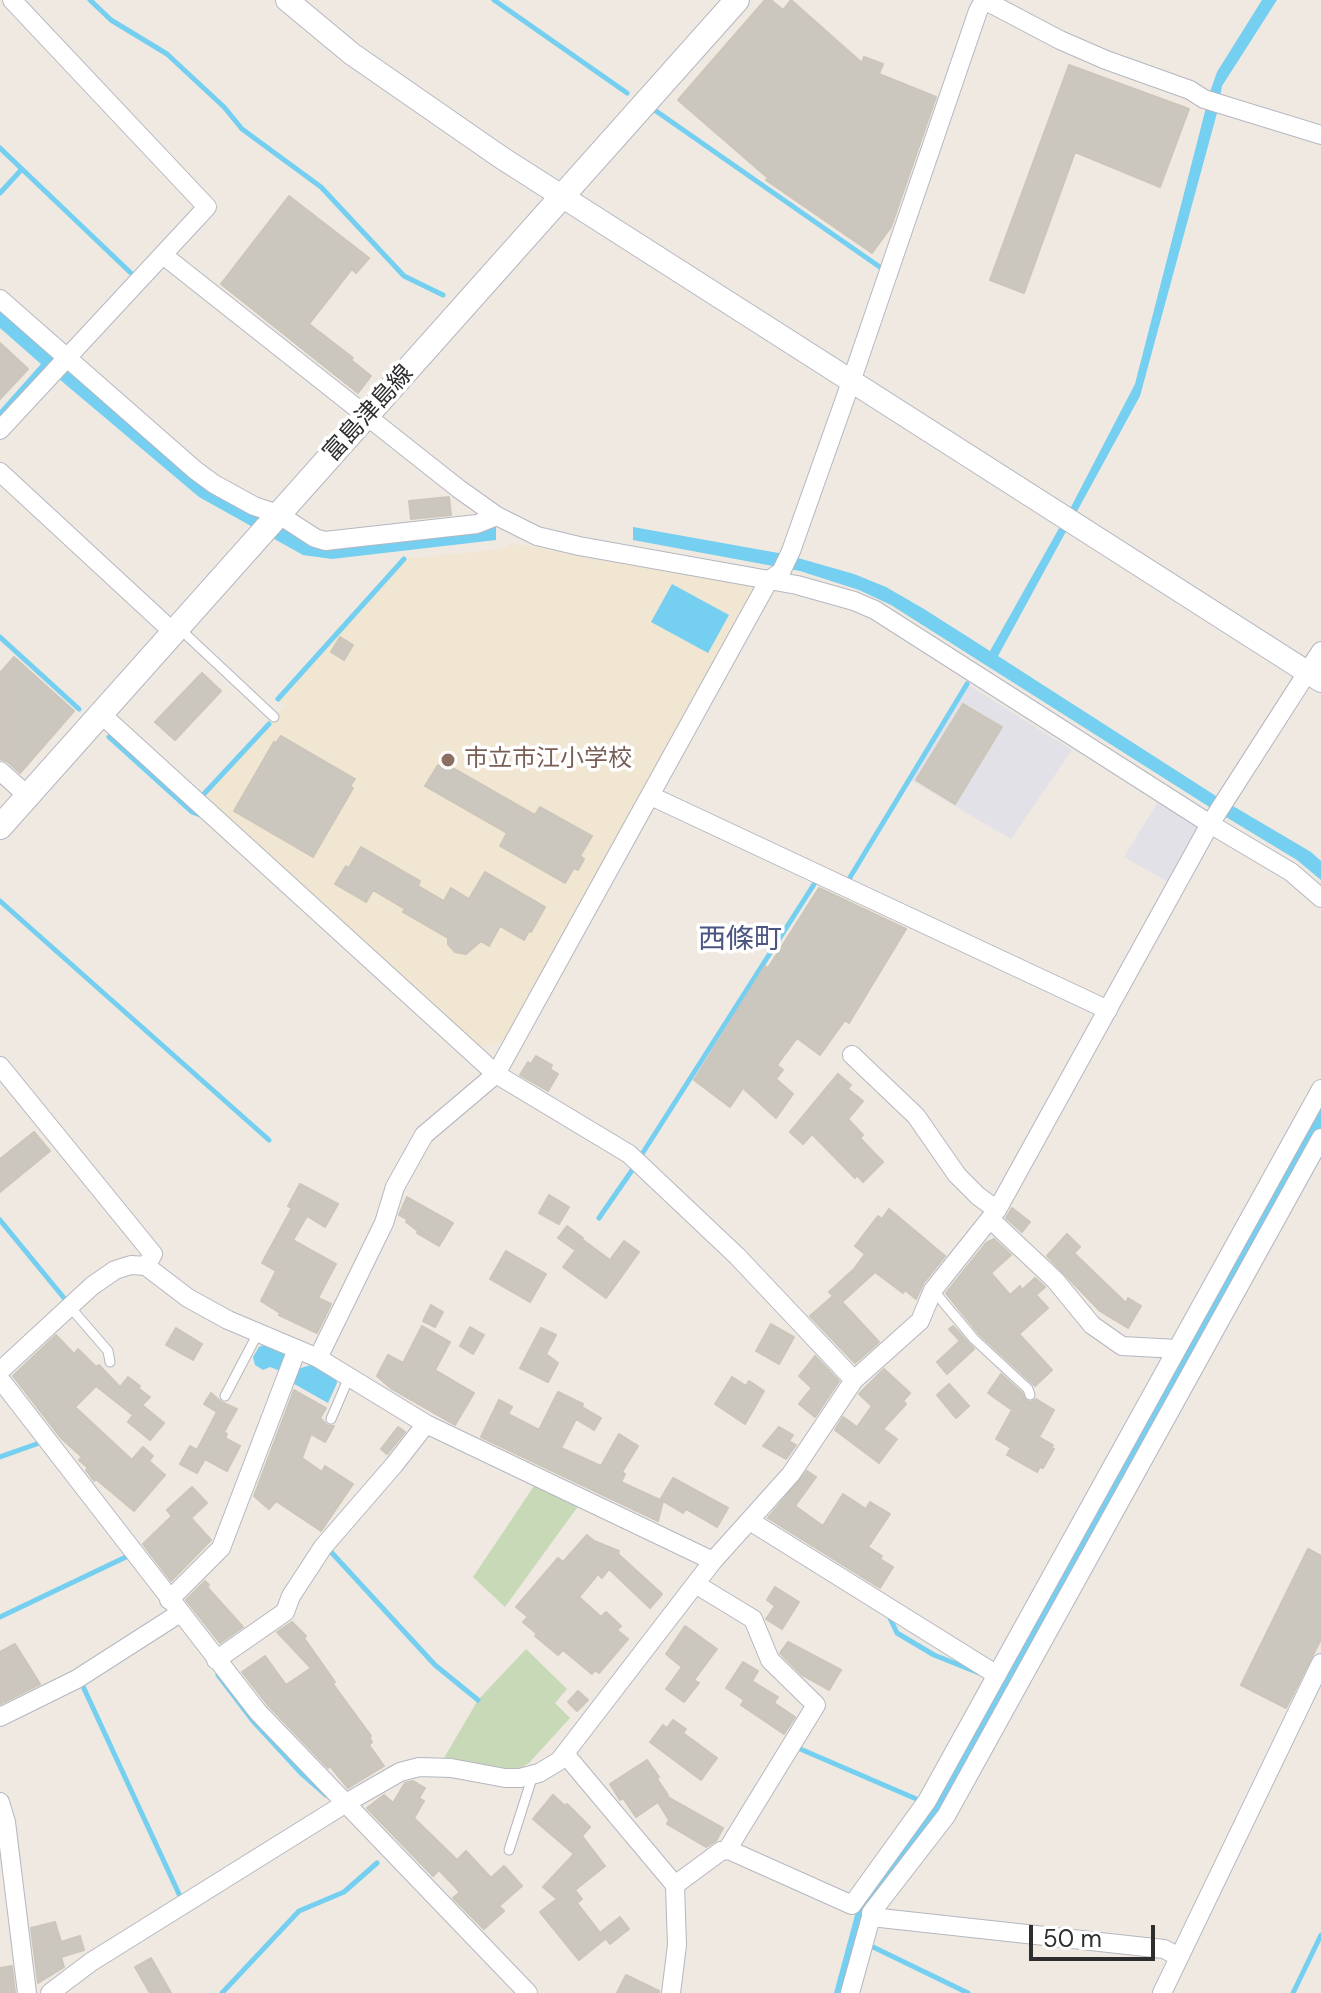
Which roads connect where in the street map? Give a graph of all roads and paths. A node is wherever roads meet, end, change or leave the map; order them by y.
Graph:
1 (12, 0) edge
2 (287, 0) edge
3 (737, 0) edge
4 (984, 0) edge
5 (1321, 135) edge
6 (562, 195) junction
7 (163, 255) junction
8 (0, 299) edge
9 (66, 358) junction
10 (852, 379) junction
11 (368, 416) junction
12 (0, 430) edge
13 (0, 472) edge
14 (497, 516) junction
15 (271, 522) junction
16 (775, 576) junction
17 (176, 630) junction
18 (1321, 651) edge
19 (1314, 677) edge
20 (101, 714) junction
21 (274, 717) dead end
22 (0, 771) edge
23 (28, 796) junction
24 (651, 796) junction
25 (1213, 820) junction
26 (0, 827) edge
27 (1321, 898) edge
28 (1108, 1010) junction
29 (852, 1055) dead end
30 (0, 1066) edge
31 (496, 1074) junction
32 (1321, 1089) edge
33 (1321, 1138) edge
34 (994, 1214) junction
35 (146, 1266) junction
36 (933, 1290) junction
37 (70, 1307) junction
38 (258, 1333) junction
39 (297, 1349) junction
40 (1177, 1349) junction
41 (318, 1358) junction
42 (110, 1362) dead end
43 (0, 1371) edge
44 (350, 1375) junction
45 (0, 1379) edge
46 (854, 1380) junction
47 (1030, 1395) dead end
48 (225, 1396) dead end
49 (331, 1419) dead end
50 (426, 1424) junction
51 (750, 1521) junction
52 (713, 1561) junction
53 (697, 1585) junction
54 (174, 1606) junction
55 (216, 1660) junction
56 (1321, 1665) edge
57 (997, 1675) junction
58 (0, 1717) edge
59 (565, 1754) junction
60 (533, 1775) junction
61 (0, 1802) edge
62 (346, 1803) junction
63 (509, 1850) dead end
64 (727, 1850) junction
65 (675, 1885) junction
66 (864, 1911) junction
67 (8, 1922) edge
68 (1179, 1957) junction
69 (1164, 1987) edge
70 (27, 1993) edge
71 (50, 1993) edge
72 (528, 1993) edge
73 (671, 1993) edge
74 (850, 1993) edge
75 (1184, 1993) edge

1 - 7 street
2 - 6 street
3 - 6 main road, 富島津島線
4 - 5 street
4 - 10 street
6 - 10 street
6 - 11 main road, 富島津島線
7 - 9 street
7 - 11 street
8 - 9 street
9 - 12 street
9 - 15 street
10 - 16 street
10 - 19 street
11 - 14 street
11 - 15 main road, 富島津島線
13 - 17 street
14 - 15 street
14 - 16 street
15 - 17 main road, 富島津島線
16 - 24 street
16 - 25 street
17 - 20 main road, 富島津島線
17 - 21 lane
18 - 19 street
19 - 25 street
20 - 23 main road, 富島津島線
20 - 31 street
22 - 23 street
23 - 26 main road, 富島津島線
24 - 28 street
24 - 31 street
25 - 27 street
25 - 28 street
28 - 34 street
29 - 34 street
30 - 35 street
31 - 41 street
31 - 46 street
32 - 40 street
33 - 66 street
34 - 36 street
34 - 40 street
35 - 37 street
35 - 38 street
36 - 46 street
36 - 47 lane
37 - 42 lane
37 - 43 street
38 - 39 street
38 - 48 lane
39 - 41 street
39 - 54 street
40 - 57 street
41 - 44 street
44 - 49 lane
44 - 50 street
45 - 54 street
46 - 51 street
50 - 52 street
50 - 55 street
51 - 52 street
51 - 57 street
52 - 53 street
53 - 59 street
53 - 64 street
54 - 55 street
54 - 58 street
55 - 62 street
56 - 68 street
57 - 66 street
59 - 60 street
59 - 65 street
60 - 62 street
60 - 63 lane
61 - 67 street
62 - 71 street
62 - 72 street
64 - 65 street
64 - 66 street
65 - 73 street
66 - 68 street
66 - 74 street
67 - 70 street
68 - 69 street
69 - 75 street

